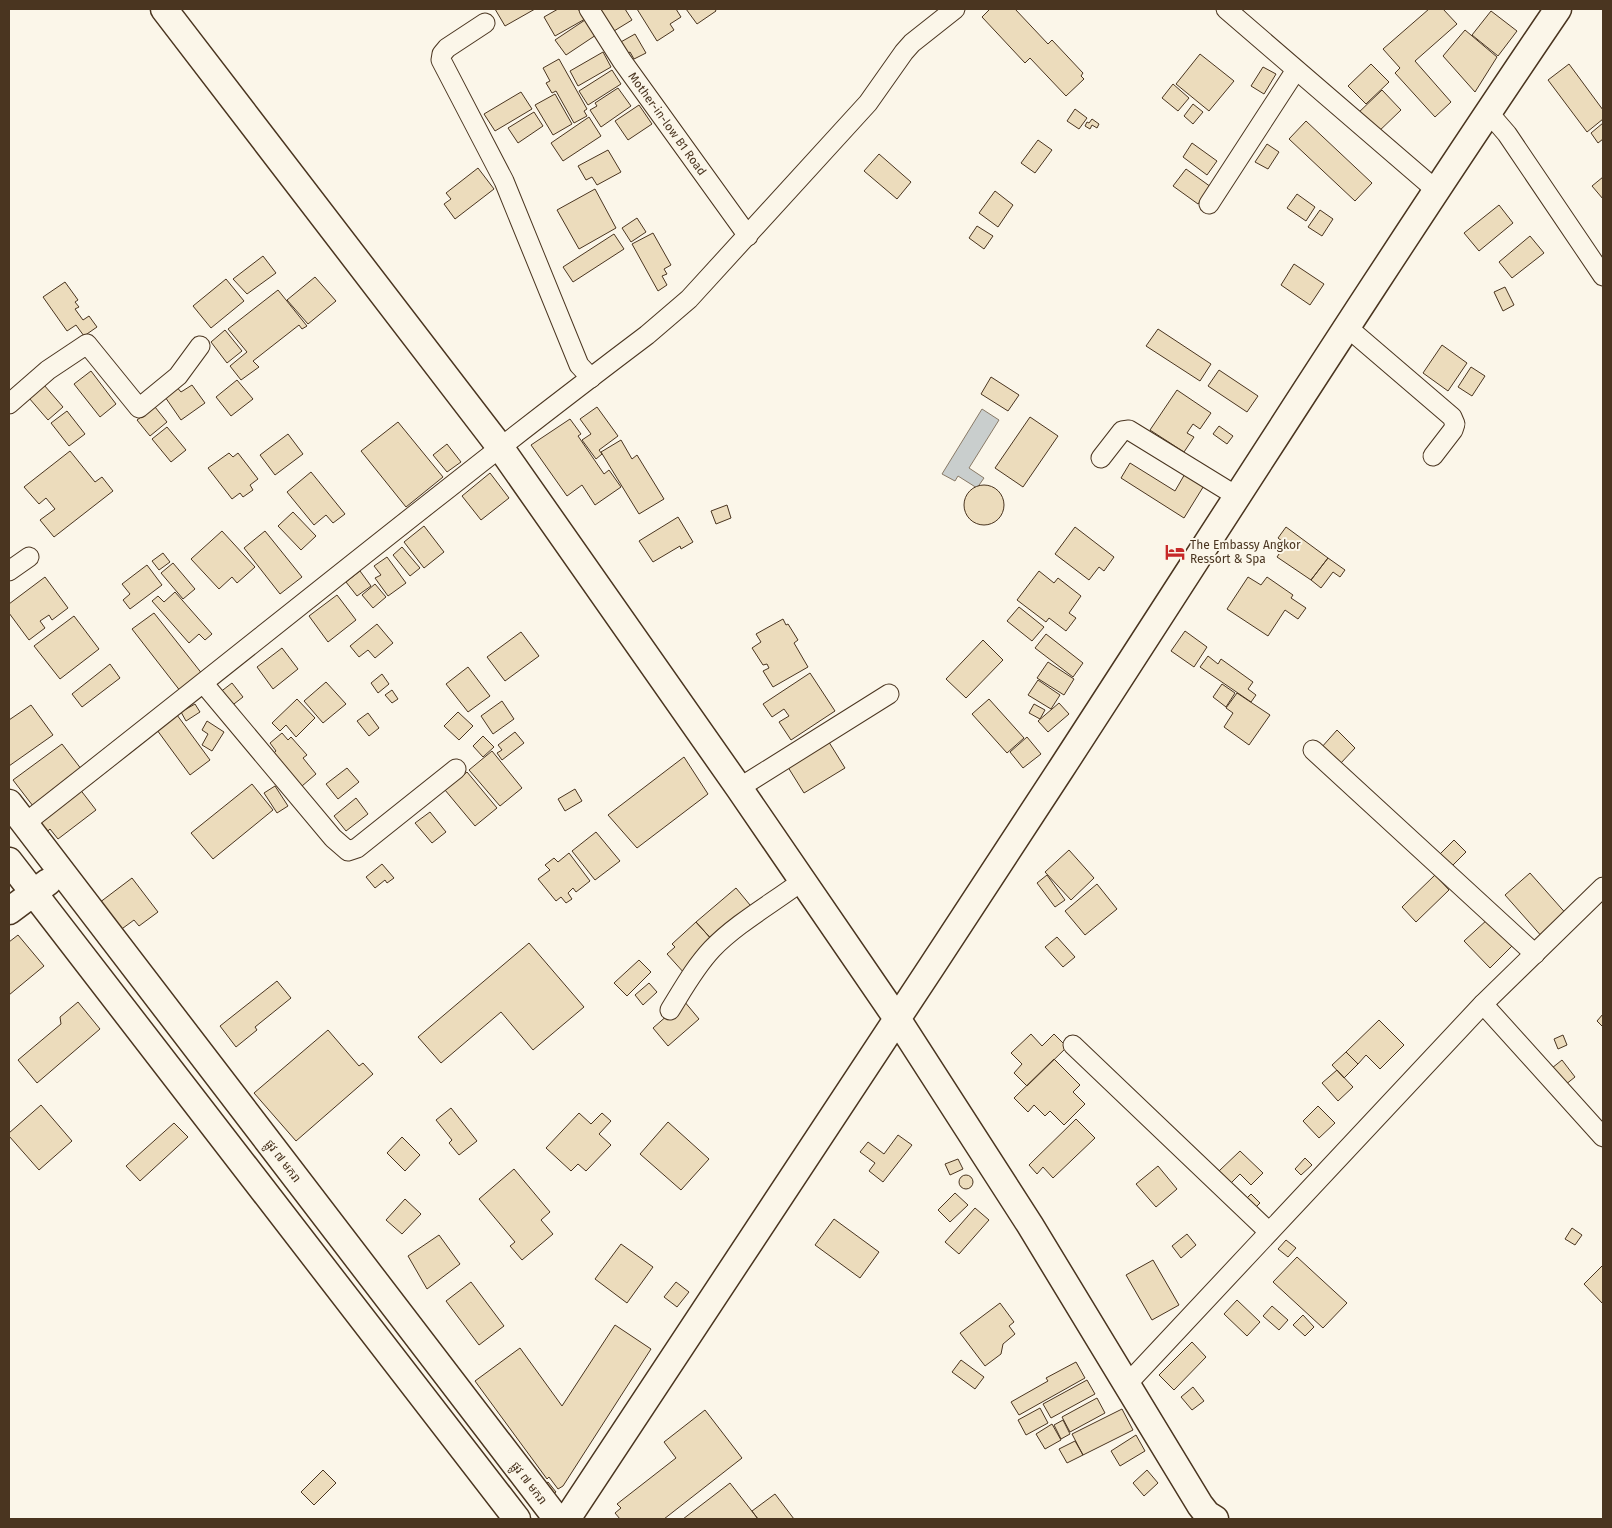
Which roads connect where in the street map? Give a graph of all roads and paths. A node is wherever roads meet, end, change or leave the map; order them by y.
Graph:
1 (164, 9) edge
2 (589, 9) edge
3 (955, 9) edge
4 (1226, 9) edge
5 (1558, 9) edge
6 (485, 23) dead end
7 (1296, 70) junction
8 (1488, 112) junction
9 (1436, 190) junction
10 (1209, 204) dead end
11 (748, 236) junction
12 (1603, 276) edge
13 (1347, 327) junction
14 (200, 346) dead end
15 (591, 378) junction
16 (9, 404) edge
17 (500, 447) junction
18 (1433, 456) dead end
19 (1101, 458) dead end
20 (1238, 498) junction
21 (30, 557) dead end
22 (9, 571) edge
23 (204, 684) junction
24 (889, 694) dead end
25 (1313, 750) dead end
26 (456, 769) dead end
27 (739, 788) junction
28 (9, 804) edge
29 (24, 824) junction
30 (9, 861) edge
31 (61, 872) junction
32 (802, 881) junction
33 (1603, 887) edge
34 (34, 893) junction
35 (9, 911) edge
36 (1535, 954) junction
37 (1483, 1004) junction
38 (670, 1010) dead end
39 (898, 1020) junction
40 (1072, 1045) dead end
41 (1603, 1137) edge
42 (1269, 1232) junction
43 (1128, 1384) junction
44 (517, 1519) edge
45 (557, 1519) edge
46 (567, 1519) edge
47 (1216, 1519) edge

1 - 17 street
2 - 11 street, Mother-in-low B1 Road
3 - 11 street
4 - 7 street
5 - 8 street
6 - 15 street
7 - 9 street
7 - 10 street
8 - 9 street
8 - 12 street
9 - 13 street
11 - 15 street
13 - 18 street
13 - 20 street
14 - 16 street
15 - 17 street
17 - 23 street
17 - 27 street
19 - 20 street
20 - 39 street
21 - 22 street
23 - 26 street
23 - 29 street
24 - 27 street
25 - 36 street
27 - 32 street
28 - 29 street, ផ្លូវ ៧ មករា
29 - 31 street, ផ្លូវ ៧ មករា
30 - 34 street
31 - 34 street
31 - 45 street, ផ្លូវ ៧ មករា
32 - 38 street
32 - 39 street
33 - 36 street
34 - 35 street
34 - 44 street
36 - 37 street
37 - 41 street
37 - 42 street
39 - 43 street
39 - 46 street
40 - 42 street
42 - 43 street
43 - 47 street

